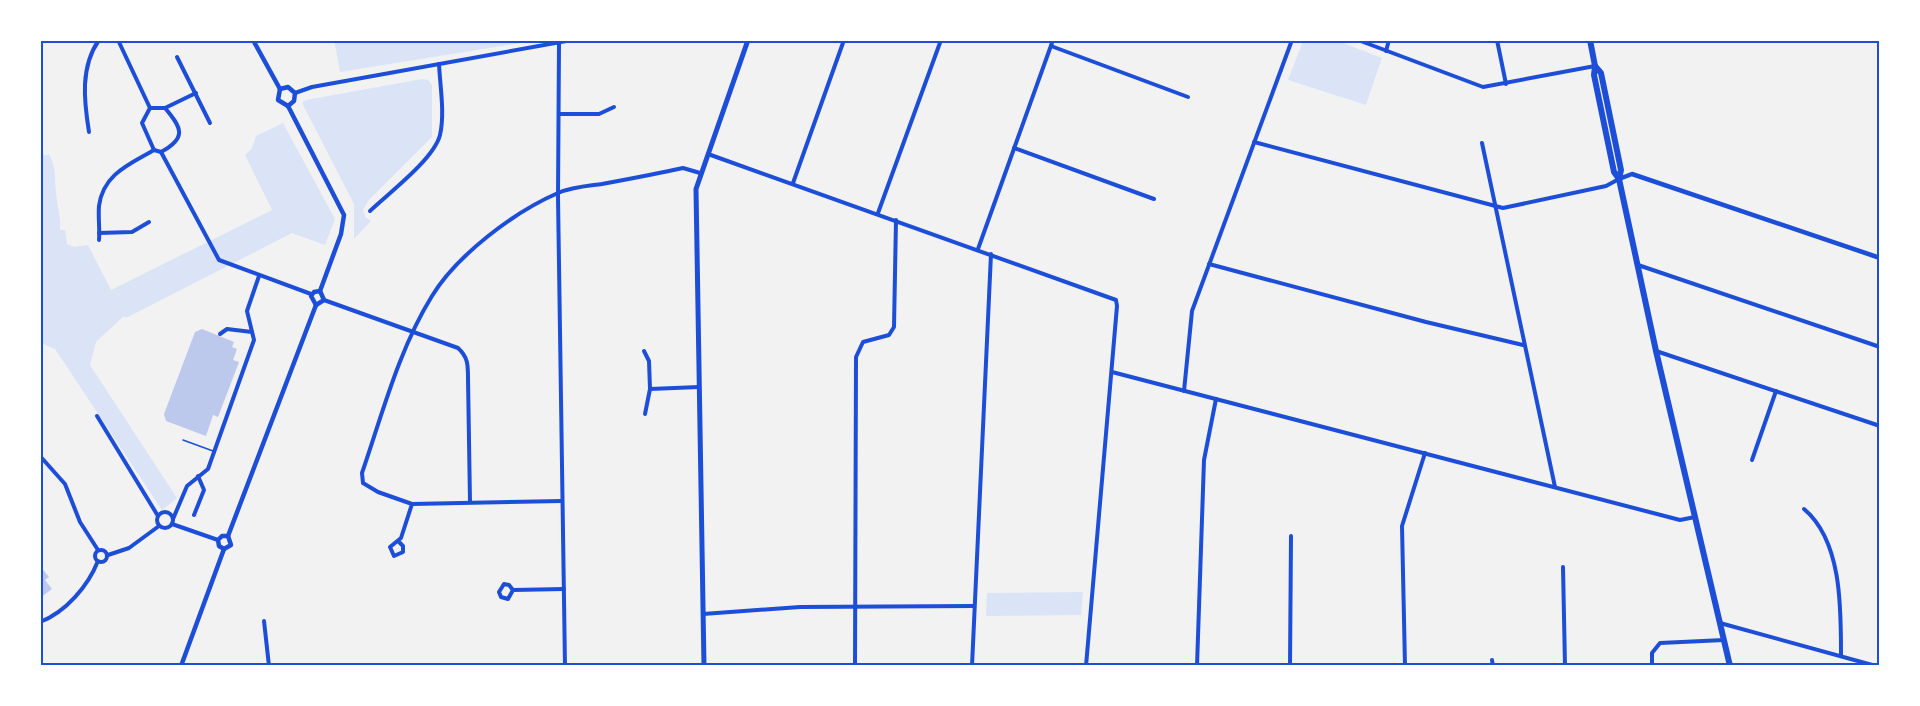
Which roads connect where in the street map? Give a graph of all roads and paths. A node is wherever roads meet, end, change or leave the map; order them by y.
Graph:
1 (99, 40) edge
2 (118, 40) edge
3 (253, 40) edge
4 (572, 40) edge
5 (748, 40) edge
6 (844, 40) edge
7 (940, 40) edge
8 (1053, 40) edge
9 (1292, 40) edge
10 (1358, 40) edge
11 (1389, 40) edge
12 (1497, 40) edge
13 (1590, 40) edge
14 (559, 44) junction
15 (1051, 46) junction
16 (1386, 51) junction
17 (177, 57) dead end
18 (439, 64) junction
19 (1595, 66) junction
20 (1506, 84) junction
21 (280, 89) junction
22 (196, 93) junction
23 (295, 93) junction
24 (1188, 97) dead end
25 (288, 106) junction
26 (614, 107) dead end
27 (150, 108) junction
28 (165, 108) junction
29 (560, 114) junction
30 (210, 123) dead end
31 (89, 132) dead end
32 (1254, 142) junction
33 (1482, 143) dead end
34 (1014, 148) junction
35 (154, 150) junction
36 (161, 152) junction
37 (708, 154) junction
38 (700, 173) junction
39 (1619, 179) junction
40 (793, 183) junction
41 (558, 193) junction
42 (1154, 199) dead end
43 (1494, 207) junction
44 (370, 211) dead end
45 (878, 213) junction
46 (896, 220) junction
47 (149, 222) dead end
48 (99, 233) junction
49 (99, 240) dead end
50 (978, 249) junction
51 (991, 254) junction
52 (1880, 258) edge
53 (1209, 264) junction
54 (1638, 266) junction
55 (259, 276) junction
56 (320, 291) junction
57 (311, 294) junction
58 (324, 300) junction
59 (316, 304) junction
60 (252, 332) junction
61 (414, 332) junction
62 (220, 334) dead end
63 (1523, 345) junction
64 (1880, 347) edge
65 (644, 351) dead end
66 (1656, 351) junction
67 (1112, 372) junction
68 (699, 387) junction
69 (650, 389) junction
70 (1184, 391) junction
71 (1776, 392) junction
72 (1216, 399) junction
73 (645, 414) dead end
74 (96, 416) dead end
75 (1880, 426) edge
76 (183, 440) dead end
77 (214, 451) junction
78 (1425, 453) junction
79 (40, 456) edge
80 (1752, 460) dead end
81 (198, 476) junction
82 (1555, 487) junction
83 (562, 501) junction
84 (470, 502) junction
85 (412, 504) junction
86 (1804, 509) dead end
87 (194, 515) dead end
88 (158, 516) junction
89 (1695, 517) junction
90 (172, 521) junction
91 (159, 526) junction
92 (228, 536) junction
93 (1291, 536) dead end
94 (218, 540) junction
95 (399, 542) dead end
96 (224, 549) junction
97 (98, 550) junction
98 (108, 555) junction
99 (98, 561) junction
100 (1563, 567) dead end
101 (564, 589) junction
102 (513, 590) dead end
103 (855, 606) junction
104 (974, 606) junction
105 (703, 614) junction
106 (264, 621) dead end
107 (40, 622) edge
108 (1720, 623) junction
109 (1724, 640) junction
110 (1840, 655) junction
111 (1492, 660) dead end
112 (1874, 665) edge
113 (181, 666) edge
114 (269, 666) edge
115 (565, 666) edge
116 (704, 666) edge
117 (855, 666) edge
118 (972, 666) edge
119 (1086, 666) edge
120 (1197, 666) edge
121 (1290, 666) edge
122 (1406, 666) edge
123 (1492, 666) edge
124 (1565, 666) edge
125 (1652, 666) edge
126 (1730, 666) edge

1 - 31 street
2 - 27 street
3 - 21 street
4 - 14 street
5 - 37 main road
6 - 40 street
7 - 45 street
8 - 15 street
9 - 32 street
10 - 16 street
11 - 16 street
12 - 20 street
13 - 19 main road
14 - 18 street
14 - 29 street
15 - 24 street
15 - 34 street
16 - 20 street
17 - 22 street
18 - 23 street
18 - 44 street
19 - 20 street
19 - 39 main road
21 - 23 street
21 - 25 street
22 - 28 street
22 - 30 street
23 - 25 street
25 - 56 street
26 - 29 street
27 - 28 street
27 - 35 street
28 - 36 street
29 - 41 street
32 - 43 street
32 - 53 street
33 - 43 street
34 - 42 street
34 - 50 street
35 - 36 street
35 - 48 street
36 - 55 street
37 - 38 main road
37 - 40 street
38 - 41 street
38 - 68 main road
39 - 43 street
39 - 52 street
39 - 54 main road
40 - 45 street
41 - 61 street
41 - 83 street
43 - 63 street
45 - 46 street
46 - 50 street
46 - 103 street
47 - 48 street
48 - 49 street
50 - 51 street
51 - 67 street
51 - 104 street
53 - 63 street
53 - 70 street
54 - 64 street
54 - 66 main road
55 - 57 street
55 - 60 street
56 - 57 street
56 - 58 street
57 - 59 street
58 - 59 street
58 - 61 street
59 - 92 street
60 - 62 street
60 - 77 street
61 - 84 street
61 - 85 street
63 - 82 street
65 - 69 street
66 - 71 street
66 - 89 main road
67 - 70 street
67 - 119 street
68 - 69 street
68 - 105 main road
69 - 73 street
70 - 72 street
71 - 75 street
71 - 80 street
72 - 78 street
72 - 120 street
74 - 88 street
76 - 77 lane
77 - 81 street
78 - 82 street
78 - 122 street
79 - 97 street
81 - 87 street
81 - 90 street
82 - 89 street
83 - 84 street
83 - 101 street
84 - 85 street
85 - 95 street
86 - 110 street
88 - 90 street
88 - 91 street
89 - 108 main road
90 - 91 street
90 - 94 street
91 - 98 street
92 - 94 street
92 - 96 street
93 - 121 street
94 - 96 street
96 - 113 street
97 - 98 street
97 - 99 street
98 - 99 street
99 - 107 street
100 - 124 street
101 - 102 street
101 - 115 street
103 - 104 street
103 - 105 street
103 - 117 street
104 - 118 street
105 - 116 main road
106 - 114 street
108 - 109 main road
108 - 110 street
109 - 125 street
109 - 126 main road
110 - 112 street
111 - 123 street

